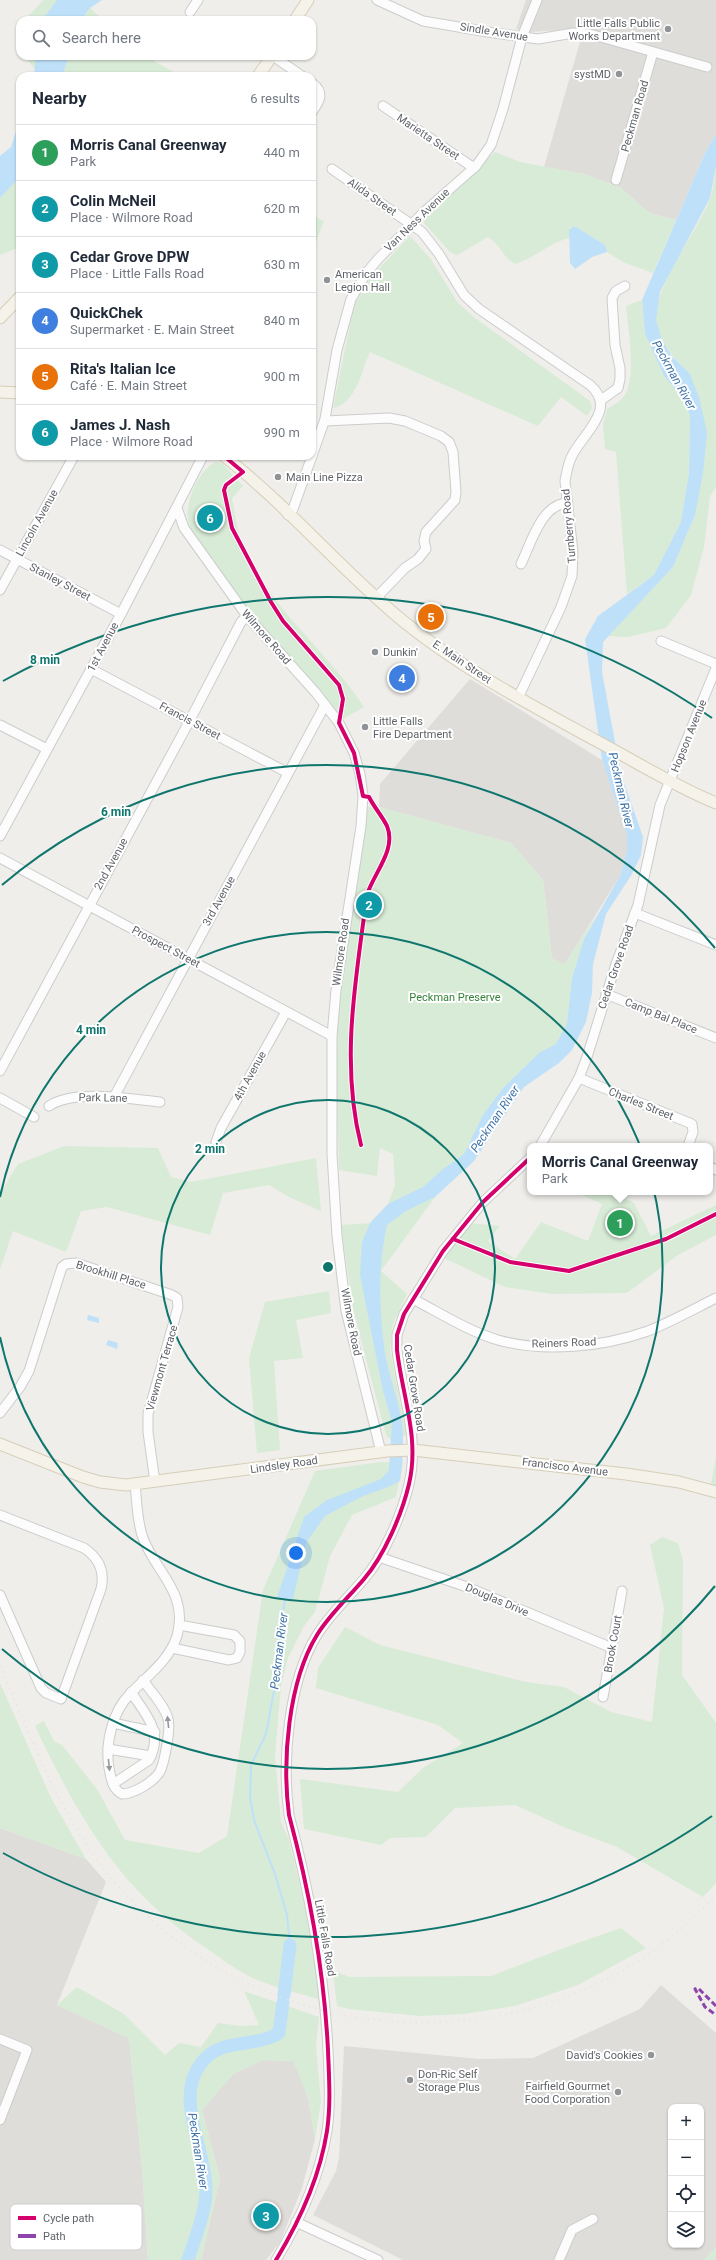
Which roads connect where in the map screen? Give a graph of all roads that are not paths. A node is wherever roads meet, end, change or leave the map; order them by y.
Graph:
1 (198, 0) edge
2 (308, 0) edge
3 (378, 0) edge
4 (537, 0) edge
5 (190, 12) dead end
6 (298, 16) edge
7 (522, 37) junction
8 (653, 52) junction
9 (269, 60) edge
10 (278, 60) edge
11 (706, 67) dead end
12 (261, 72) edge
13 (296, 72) edge
14 (316, 86) edge
15 (383, 106) dead end
16 (316, 107) edge
17 (474, 168) junction
18 (332, 169) dead end
19 (616, 180) dead end
20 (411, 224) junction
21 (625, 286) dead end
22 (16, 301) edge
23 (0, 318) edge
24 (0, 392) edge
25 (16, 393) edge
26 (601, 400) junction
27 (325, 421) junction
28 (316, 445) edge
29 (72, 460) edge
30 (201, 460) edge
31 (228, 460) edge
32 (311, 460) edge
33 (568, 503) junction
34 (177, 508) junction
35 (288, 514) junction
36 (0, 550) edge
37 (16, 559) junction
38 (521, 564) dead end
39 (0, 590) edge
40 (376, 598) junction
41 (121, 614) junction
42 (247, 616) junction
43 (661, 641) dead end
44 (716, 664) edge
45 (716, 668) edge
46 (92, 669) junction
47 (518, 698) junction
48 (325, 704) junction
49 (190, 720) junction
50 (0, 725) edge
51 (47, 749) junction
52 (288, 774) junction
53 (671, 780) junction
54 (716, 803) edge
55 (0, 836) edge
56 (0, 858) edge
57 (89, 905) junction
58 (635, 913) junction
59 (716, 945) edge
60 (187, 958) junction
61 (606, 994) junction
62 (286, 1012) junction
63 (332, 1036) junction
64 (716, 1038) edge
65 (0, 1071) edge
66 (579, 1078) junction
67 (114, 1097) junction
68 (0, 1098) edge
69 (160, 1102) dead end
70 (49, 1106) dead end
71 (34, 1117) dead end
72 (216, 1142) dead end
73 (542, 1143) edge
74 (689, 1143) edge
75 (527, 1161) edge
76 (716, 1298) edge
77 (413, 1299) junction
78 (179, 1302) joint
79 (0, 1413) edge
80 (0, 1444) edge
81 (411, 1450) junction
82 (384, 1452) junction
83 (155, 1482) junction
84 (135, 1484) junction
85 (716, 1492) edge
86 (0, 1515) edge
87 (379, 1558) junction
88 (622, 1591) dead end
89 (0, 1595) edge
90 (329, 1619) joint
91 (179, 1624) junction
92 (172, 1648) junction
93 (612, 1648) junction
94 (144, 1680) junction
95 (132, 1692) junction
96 (604, 1697) dead end
97 (113, 1723) junction
98 (155, 1732) junction
99 (108, 1748) junction
100 (151, 1756) junction
101 (113, 1784) junction
102 (0, 2039) edge
103 (0, 2120) edge
104 (593, 2219) dead end
105 (296, 2222) junction
106 (276, 2260) edge
107 (378, 2260) edge
108 (558, 2260) edge

1 - 5 street
2 - 6 main road
3 - 7 street, Sindle Avenue
4 - 7 street, Van Ness Avenue
7 - 8 street, Sindle Avenue
7 - 17 street, Van Ness Avenue
8 - 11 street, Sindle Avenue
8 - 19 street, Peckman Road
9 - 12 main road
10 - 13 street
14 - 16 street
15 - 17 street, Marietta Street
17 - 20 street, Van Ness Avenue
18 - 20 street, Alida Street
20 - 26 street
20 - 27 street, Van Ness Avenue
21 - 26 street
22 - 23 main road
24 - 25 main road
26 - 33 street, Turnberry Road
27 - 28 street, Van Ness Avenue
27 - 40 street
29 - 37 street, Lincoln Avenue
30 - 34 street, 1st Avenue
31 - 35 main road, E. Main Street
32 - 35 street, Van Ness Avenue
33 - 38 street
33 - 47 street, Turnberry Road
34 - 41 street, 1st Avenue
34 - 42 street, Wilmore Road
35 - 40 main road, E. Main Street
36 - 37 street, Stanley Street
37 - 39 street, Lincoln Avenue
37 - 41 street, Stanley Street
40 - 47 main road, E. Main Street
41 - 46 street, 1st Avenue
42 - 48 street, Wilmore Road
42 - 49 street, 2nd Avenue
43 - 44 street
45 - 53 street, Hopson Avenue
46 - 49 street, Francis Street
46 - 51 street, 1st Avenue
47 - 53 main road, E. Main Street
48 - 52 street, 3rd Avenue
48 - 63 street, Wilmore Road
49 - 52 street, Francis Street
49 - 57 street, 2nd Avenue
50 - 51 street
51 - 55 street, 1st Avenue
52 - 60 street, 3rd Avenue
53 - 54 main road, E. Main Street
53 - 58 street, Cedar Grove Road
56 - 57 street, Prospect Street
57 - 60 street, Prospect Street
57 - 65 street, 2nd Avenue
58 - 59 street
58 - 61 street, Cedar Grove Road
60 - 62 street, Prospect Street
60 - 67 street, 3rd Avenue
61 - 64 street, Camp Bal Place
61 - 66 street, Cedar Grove Road
62 - 63 street, Prospect Street
62 - 72 street, 4th Avenue
63 - 82 street, Wilmore Road
66 - 73 street, Cedar Grove Road
66 - 74 street, Charles Street
67 - 69 street, Park Lane
67 - 70 street, Park Lane
68 - 71 street
75 - 77 street, Cedar Grove Road
76 - 77 street, Reiners Road
77 - 81 street, Cedar Grove Road
78 - 79 street, Brookhill Place
78 - 83 street, Viewmont Terrace
80 - 84 main road, Lindsley Road
81 - 82 main road, Lindsley Road
81 - 85 main road, Francisco Avenue
81 - 87 street, Cedar Grove Road
82 - 83 main road, Lindsley Road
83 - 84 main road, Lindsley Road
84 - 91 street
86 - 89 street
87 - 90 street, Cedar Grove Road
87 - 93 street, Douglas Drive
88 - 93 street, Brook Court
90 - 105 street, Little Falls Road
91 - 92 street
91 - 92 street
92 - 94 street
93 - 96 street, Brook Court
94 - 95 street
101 -> 94 street
95 - 97 street
95 - 98 street
97 - 98 street
97 - 99 street
98 - 100 street
99 - 100 street
99 -> 101 street
100 - 101 street
102 - 103 street
104 - 108 street
105 - 106 street, Little Falls Road
105 - 107 street

